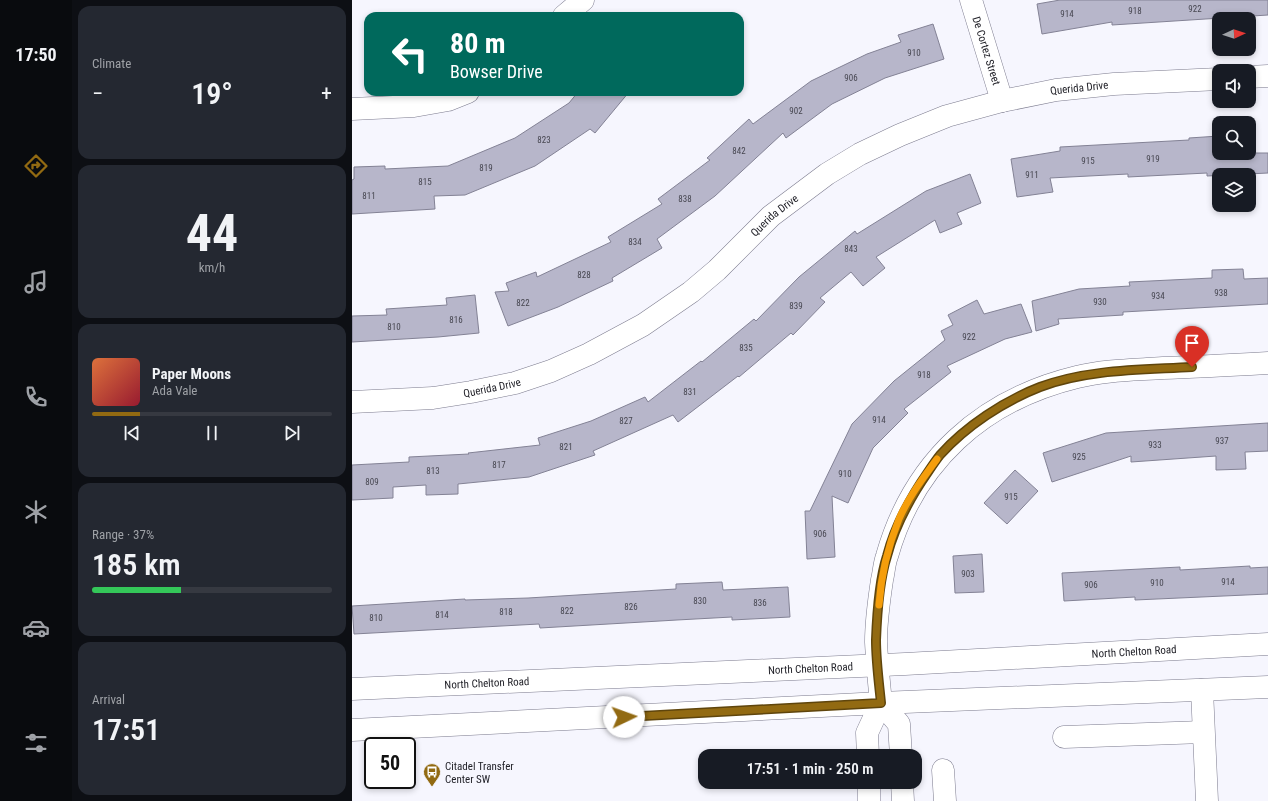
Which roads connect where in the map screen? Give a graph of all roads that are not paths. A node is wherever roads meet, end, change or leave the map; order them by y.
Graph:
1 (583, 0) edge
2 (971, 0) edge
3 (569, 12) edge
4 (1268, 76) edge
5 (1256, 77) edge
6 (1212, 79) edge
7 (458, 96) edge
8 (1002, 101) junction
9 (352, 109) edge
10 (1268, 363) edge
11 (352, 402) edge
12 (1268, 644) edge
13 (878, 665) junction
14 (1268, 687) edge
15 (352, 689) edge
16 (1202, 690) junction
17 (881, 703) junction
18 (352, 730) edge
19 (1203, 732) junction
20 (1064, 737) dead end
21 (868, 749) edge
22 (901, 749) edge
23 (943, 770) dead end
24 (869, 789) edge
25 (902, 789) edge
26 (869, 801) edge
27 (903, 801) edge
28 (945, 801) edge
29 (1207, 801) edge

1 - 3 street
2 - 8 street, De Cortez Street
4 - 5 street
6 - 8 street, Querida Drive
7 - 9 street
8 - 11 street, Querida Drive
10 - 13 street
12 - 13 street, North Chelton Road
13 - 15 street, North Chelton Road
13 - 17 street
14 - 16 street
16 - 17 street
16 - 19 street
17 - 18 street
17 - 21 street
17 - 22 street
19 - 20 street
19 - 29 street
23 - 28 street
24 - 26 street
25 - 27 street

